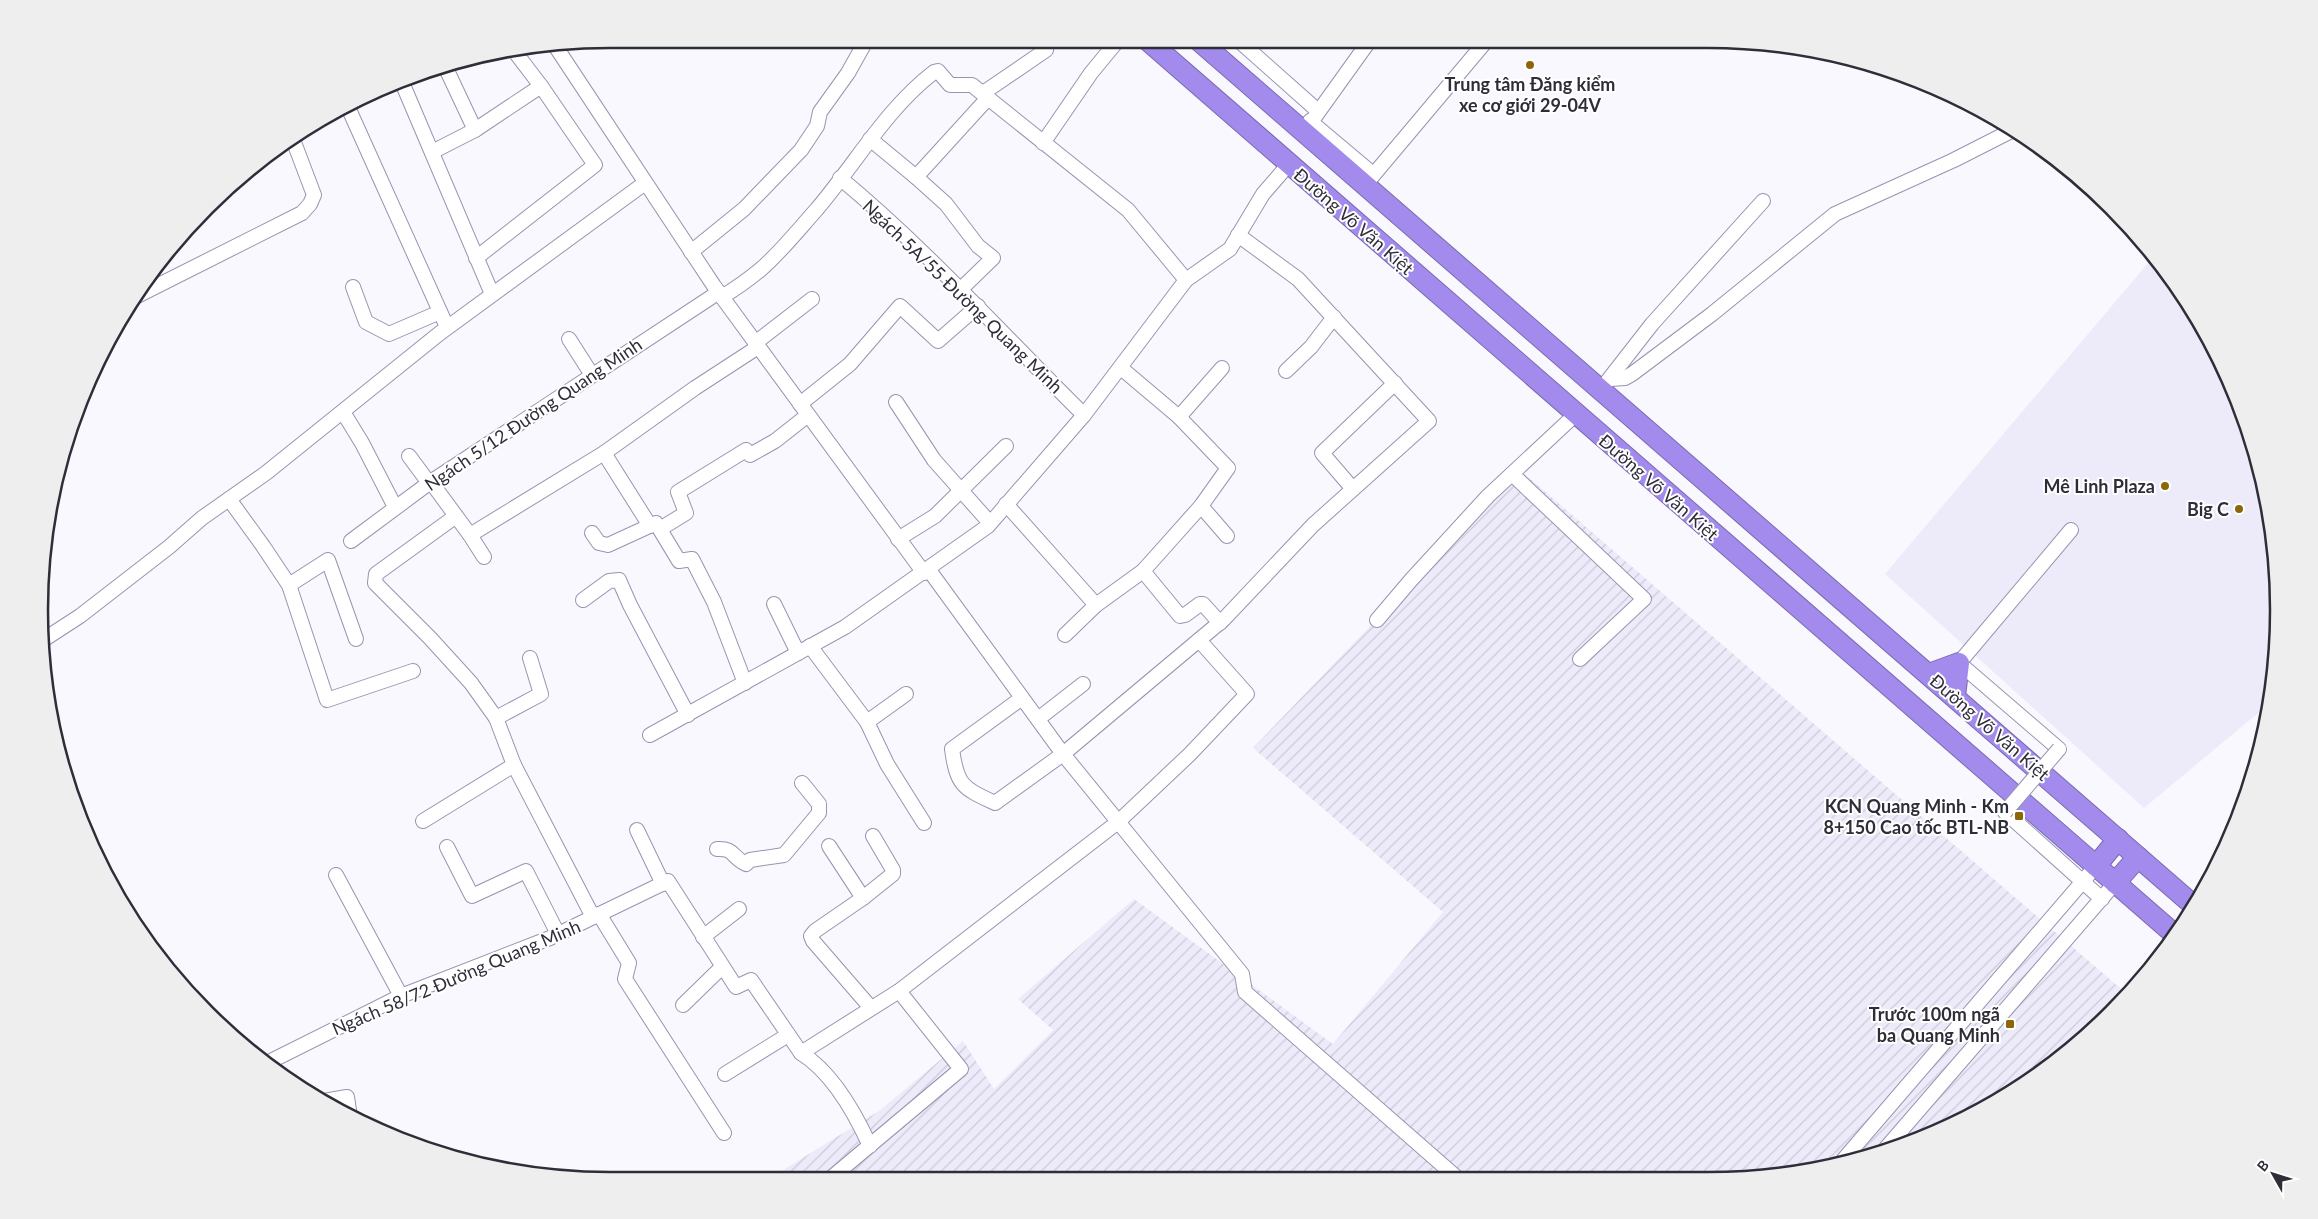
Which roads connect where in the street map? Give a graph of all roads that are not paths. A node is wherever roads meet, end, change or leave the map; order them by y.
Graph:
1 (862, 48) edge
2 (1112, 48) edge
3 (1156, 48) edge
4 (1210, 48) edge
5 (1245, 48) edge
6 (1364, 48) edge
7 (1480, 48) edge
8 (558, 50) edge
9 (1046, 50) dead end
10 (517, 55) edge
11 (448, 72) edge
12 (404, 86) edge
13 (541, 86) junction
14 (986, 96) junction
15 (350, 111) edge
16 (1311, 121) junction
17 (475, 130) junction
18 (2007, 133) edge
19 (870, 139) junction
20 (1043, 143) junction
21 (295, 144) edge
22 (432, 152) junction
23 (1289, 164) junction
24 (916, 176) junction
25 (840, 178) junction
26 (1369, 179) junction
27 (645, 183) junction
28 (1763, 201) dead end
29 (1238, 235) junction
30 (691, 252) junction
31 (476, 258) junction
32 (1186, 280) junction
33 (353, 287) dead end
34 (961, 289) junction
35 (146, 291) edge
36 (492, 294) junction
37 (720, 295) junction
38 (812, 299) dead end
39 (978, 306) junction
40 (440, 312) junction
41 (1334, 317) junction
42 (447, 327) junction
43 (569, 340) dead end
44 (756, 345) junction
45 (1121, 368) junction
46 (1222, 368) dead end
47 (1286, 372) dead end
48 (592, 375) junction
49 (1395, 383) junction
50 (1606, 384) junction
51 (896, 402) dead end
52 (804, 410) junction
53 (343, 412) junction
54 (1576, 414) junction
55 (1084, 415) junction
56 (1179, 417) junction
57 (1006, 446) dead end
58 (604, 453) junction
59 (408, 456) dead end
60 (1512, 474) junction
61 (430, 482) junction
62 (1354, 489) junction
63 (960, 492) junction
64 (229, 499) junction
65 (1006, 504) junction
66 (1201, 506) junction
67 (395, 507) junction
68 (456, 516) junction
69 (990, 524) junction
70 (655, 527) junction
71 (2071, 530) dead end
72 (592, 533) dead end
73 (470, 535) junction
74 (1227, 536) dead end
75 (898, 539) junction
76 (351, 541) dead end
77 (484, 557) dead end
78 (926, 571) junction
79 (1143, 571) junction
80 (289, 585) junction
81 (583, 600) dead end
82 (774, 604) dead end
83 (1096, 605) junction
84 (1377, 620) dead end
85 (1220, 623) junction
86 (1065, 635) dead end
87 (49, 636) edge
88 (356, 639) dead end
89 (1199, 640) junction
90 (804, 650) junction
91 (530, 658) dead end
92 (1580, 659) dead end
93 (1959, 662) junction
94 (413, 671) dead end
95 (1934, 672) junction
96 (745, 683) junction
97 (1083, 684) dead end
98 (1956, 690) junction
99 (906, 694) dead end
100 (1022, 698) junction
101 (688, 715) junction
102 (496, 718) junction
103 (1038, 720) junction
104 (867, 722) junction
105 (650, 736) dead end
106 (1063, 754) junction
107 (514, 765) junction
108 (802, 783) dead end
109 (423, 820) dead end
110 (1118, 822) junction
111 (924, 823) dead end
112 (637, 830) dead end
113 (873, 836) dead end
114 (2118, 839) junction
115 (830, 846) dead end
116 (447, 847) dead end
117 (717, 849) dead end
118 (2138, 857) junction
119 (2096, 866) junction
120 (336, 875) dead end
121 (2083, 882) junction
122 (2115, 883) junction
123 (663, 884) junction
124 (863, 898) junction
125 (2102, 899) junction
126 (2189, 901) edge
127 (739, 909) dead end
128 (596, 915) junction
129 (2170, 930) edge
130 (558, 934) junction
131 (703, 937) junction
132 (722, 967) junction
133 (899, 991) junction
134 (401, 996) junction
135 (683, 1005) dead end
136 (871, 1008) junction
137 (788, 1035) junction
138 (801, 1053) junction
139 (273, 1060) edge
140 (725, 1074) dead end
141 (334, 1099) edge
142 (349, 1107) edge
143 (724, 1133) dead end
144 (1892, 1141) edge
145 (870, 1146) junction
146 (1849, 1153) edge
147 (838, 1172) edge
148 (1450, 1172) edge

1 - 30 street
2 - 20 street
3 - 23 highway, Đường Võ Văn Kiệt
4 - 16 highway, Đường Võ Văn Kiệt
5 - 16 street
6 - 16 street
7 - 26 street
8 - 27 street
9 - 14 street
10 - 13 street
11 - 17 street
12 - 22 street
13 - 17 street
13 - 31 street
14 - 19 street, Ngách 5/12 Đường Quang Minh
14 - 20 street
14 - 24 street
15 - 40 street
16 - 26 highway, Đường Võ Văn Kiệt
17 - 22 street
18 - 50 street
19 - 24 street
19 - 25 street, Ngách 5/12 Đường Quang Minh
20 - 32 street
21 - 35 street
22 - 31 street
23 - 29 street
23 - 54 highway, Đường Võ Văn Kiệt
24 - 34 street
25 - 34 street, Ngách 5A/55 Đường Quang Minh
25 - 37 street, Ngách 5/12 Đường Quang Minh
26 - 50 highway, Đường Võ Văn Kiệt
27 - 30 street
27 - 36 street
28 - 50 street
29 - 32 street
29 - 41 street
30 - 37 street
31 - 36 street
32 - 45 street
33 - 40 street
34 - 39 street, Ngách 5A/55 Đường Quang Minh
36 - 42 street
37 - 44 street
37 - 48 street, Ngách 5/12 Đường Quang Minh
38 - 44 street
39 - 52 street
39 - 55 street, Ngách 5A/55 Đường Quang Minh
40 - 42 street
41 - 47 street
41 - 49 street
42 - 53 street
43 - 48 street
44 - 52 street
44 - 58 street
45 - 55 street
45 - 56 street
46 - 56 street
48 - 61 street, Ngách 5/12 Đường Quang Minh
49 - 62 street
49 - 62 street
50 - 95 highway, Đường Võ Văn Kiệt
51 - 63 street
52 - 70 street
52 - 75 street
53 - 64 street
53 - 67 street
54 - 60 street
54 - 119 highway, Đường Võ Văn Kiệt
55 - 65 street
56 - 66 street
57 - 63 street
58 - 70 street
58 - 73 street
59 - 61 street
60 - 84 street
60 - 92 street
61 - 67 street, Ngách 5/12 Đường Quang Minh
61 - 68 street
62 - 85 street
63 - 69 street
63 - 75 street
64 - 80 street
64 - 87 street
65 - 69 street
65 - 83 street
66 - 74 street
66 - 79 street
67 - 76 street, Ngách 5/12 Đường Quang Minh
68 - 73 street
68 - 102 street
69 - 78 street
70 - 72 street
70 - 96 street
71 - 93 street
73 - 77 street
75 - 78 street
78 - 90 street
78 - 100 street
79 - 83 street
79 - 85 street
80 - 88 street
80 - 94 street
81 - 101 street
82 - 90 street
83 - 86 street
85 - 89 street
89 - 106 street
89 - 110 street
90 - 96 street
90 - 104 street
91 - 102 street
93 - 95 highway
93 - 98 highway
93 - 121 street, bridge
95 - 98 highway, Đường Võ Văn Kiệt
96 - 101 street
97 - 103 street
98 - 114 highway, Đường Võ Văn Kiệt
99 - 104 street
100 - 103 street
100 - 106 street
101 - 105 street
102 - 107 street
103 - 106 street
104 - 111 street
106 - 110 street
107 - 109 street
107 - 128 street
108 - 117 street
110 - 133 street
110 - 148 street
112 - 123 street
113 - 124 street
114 - 118 highway, Đường Võ Văn Kiệt
114 - 119 highway
115 - 124 street
116 - 130 street
118 - 122 highway
118 - 126 highway, Đường Võ Văn Kiệt
119 - 121 street
119 - 122 highway, Đường Võ Văn Kiệt
120 - 134 street
121 - 125 street
121 - 146 street
122 - 125 street
122 - 129 highway, Đường Võ Văn Kiệt
123 - 128 street, Ngách 58/72 Đường Quang Minh
123 - 131 street
124 - 136 street
125 - 144 street
127 - 131 street
128 - 130 street, Ngách 58/72 Đường Quang Minh
128 - 143 street
130 - 134 street, Ngách 58/72 Đường Quang Minh
131 - 132 street
132 - 135 street
132 - 137 street
133 - 136 street
133 - 145 street
134 - 139 street, Ngách 58/72 Đường Quang Minh
136 - 138 street
137 - 138 street
137 - 140 street
138 - 145 street
141 - 142 street
145 - 147 street

